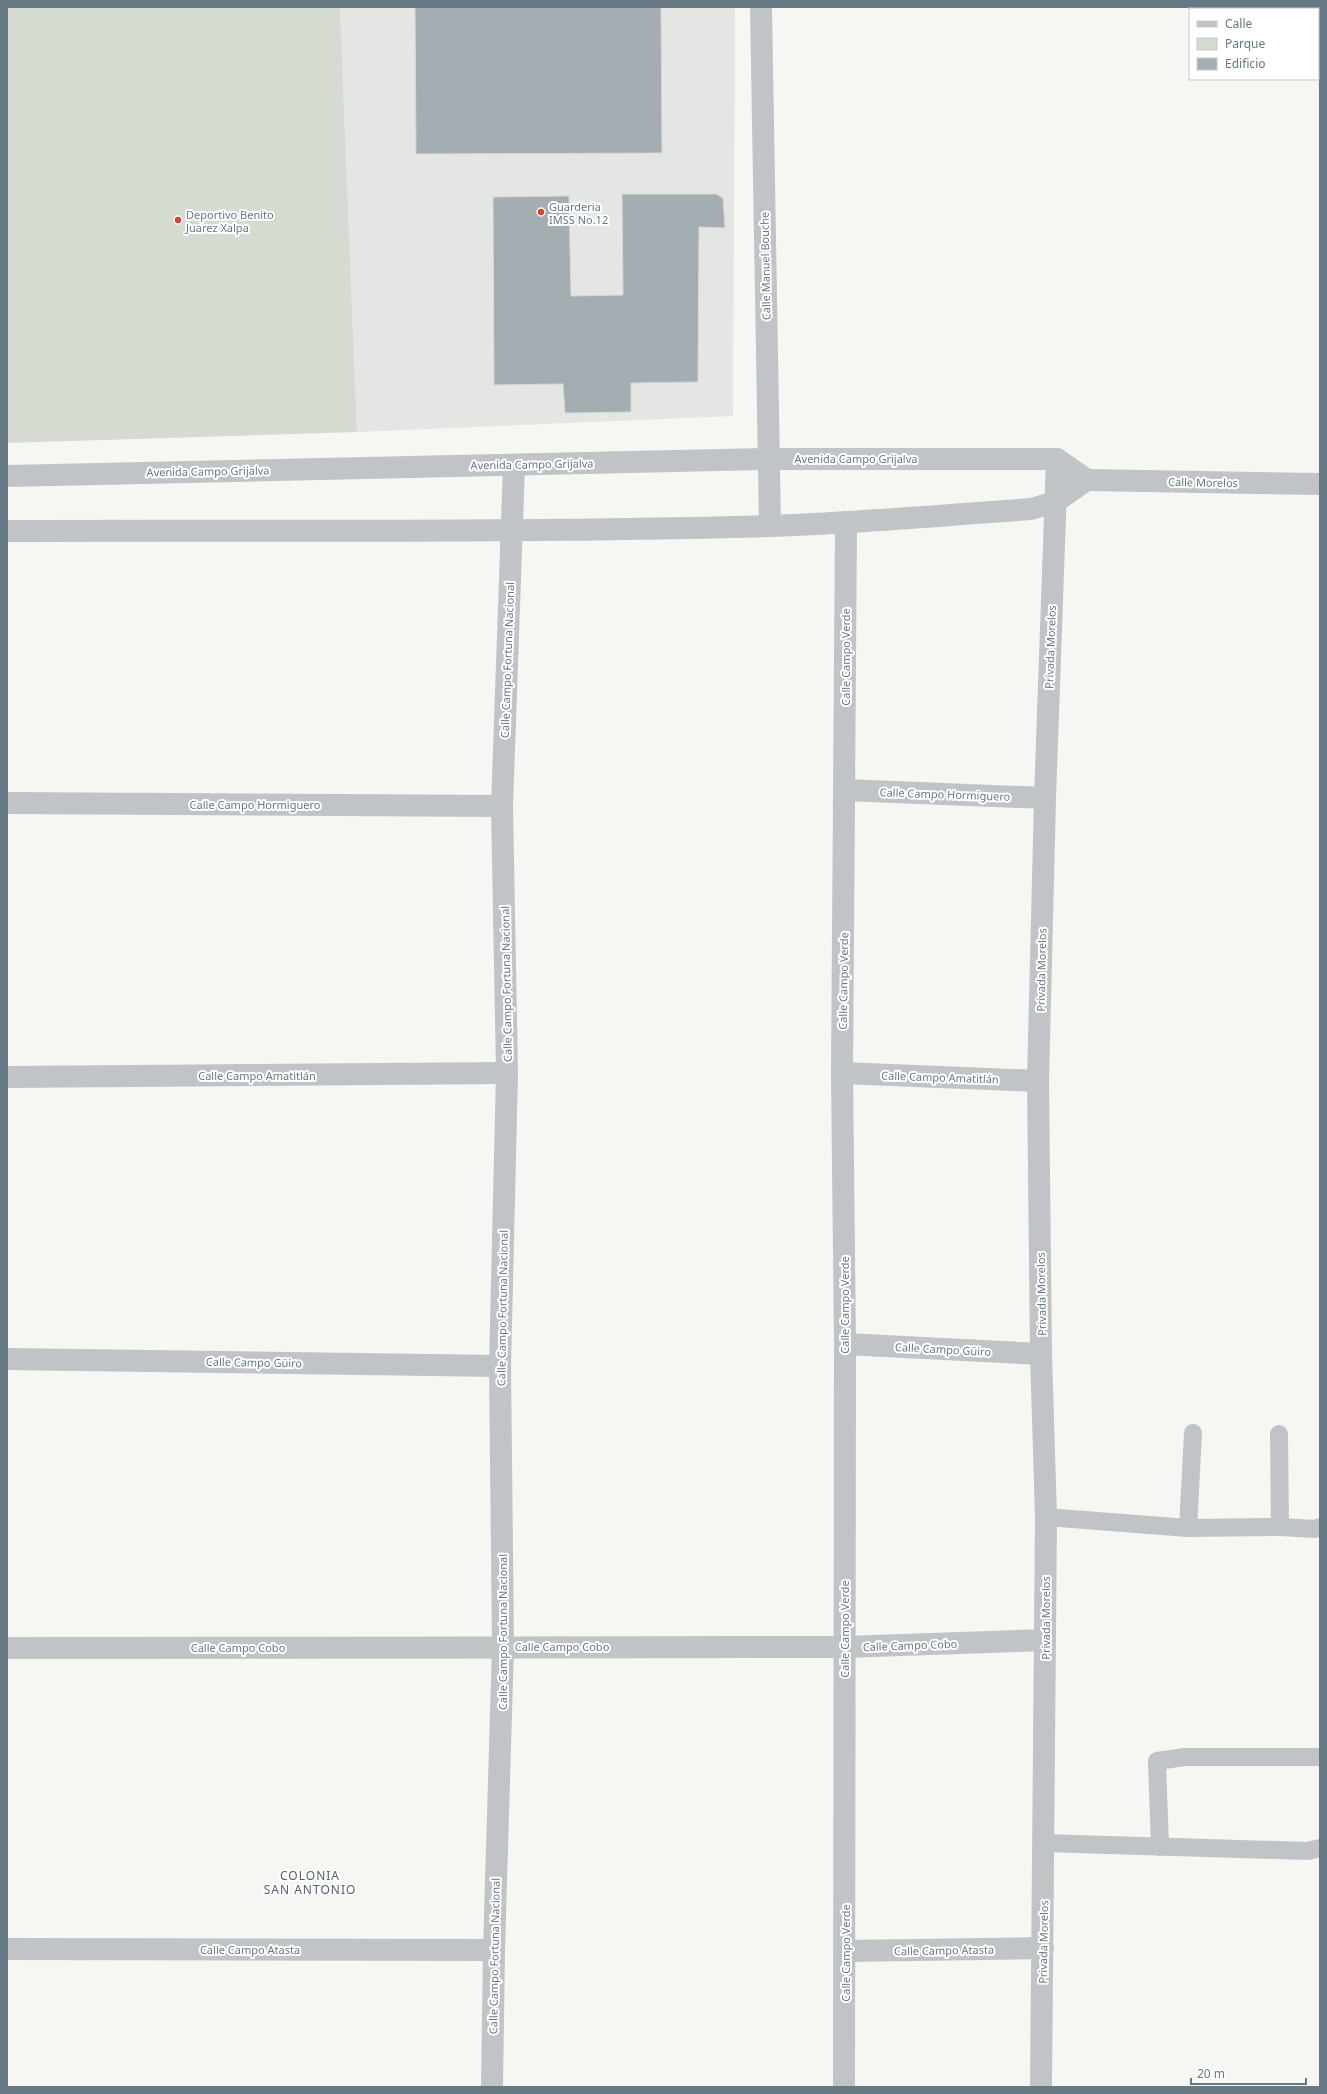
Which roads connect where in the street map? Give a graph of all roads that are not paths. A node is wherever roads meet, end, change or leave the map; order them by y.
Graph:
1 (761, 7) edge
2 (768, 459) junction
3 (1057, 459) junction
4 (514, 465) junction
5 (7, 476) edge
6 (1087, 480) junction
7 (1320, 484) edge
8 (1055, 502) junction
9 (846, 522) junction
10 (770, 526) junction
11 (7, 530) edge
12 (511, 530) junction
13 (845, 790) junction
14 (1045, 798) junction
15 (7, 803) edge
16 (502, 806) junction
17 (507, 1073) junction
18 (842, 1073) junction
19 (7, 1077) edge
20 (1038, 1081) junction
21 (845, 1344) junction
22 (1041, 1354) junction
23 (7, 1359) edge
24 (500, 1366) junction
25 (1193, 1433) dead end
26 (1279, 1434) dead end
27 (1046, 1517) junction
28 (1280, 1527) junction
29 (1320, 1527) edge
30 (1188, 1528) junction
31 (1044, 1640) junction
32 (503, 1646) junction
33 (844, 1647) junction
34 (7, 1648) edge
35 (1320, 1757) edge
36 (1044, 1843) junction
37 (1160, 1847) junction
38 (1320, 1848) edge
39 (1043, 1948) junction
40 (7, 1949) edge
41 (494, 1950) junction
42 (845, 1951) junction
43 (492, 2087) edge
44 (844, 2087) edge
45 (1041, 2087) edge

1 - 2 street, Calle Manuel Bouche
2 - 3 street, Avenida Campo Grijalva
2 - 4 street, Avenida Campo Grijalva
2 - 10 street, Calle Manuel Bouche
3 - 6 street
3 - 8 street, Privada Morelos
4 - 5 street, Avenida Campo Grijalva
4 - 12 street, Calle Campo Fortuna Nacional
6 - 7 street, Calle Morelos
6 - 8 street
8 - 9 street
8 - 14 street, Privada Morelos
9 - 10 street
9 - 13 street, Calle Campo Verde
10 - 12 street
11 - 12 street
12 - 16 street, Calle Campo Fortuna Nacional
13 - 14 street, Calle Campo Hormiguero
13 - 18 street, Calle Campo Verde
14 - 20 street, Privada Morelos
15 - 16 street, Calle Campo Hormiguero
16 - 17 street, Calle Campo Fortuna Nacional
17 - 19 street, Calle Campo Amatitlán
17 - 24 street, Calle Campo Fortuna Nacional
18 - 20 street, Calle Campo Amatitlán
18 - 21 street, Calle Campo Verde
20 - 22 street, Privada Morelos
21 - 22 street, Calle Campo Güiro
21 - 33 street, Calle Campo Verde
22 - 27 street, Privada Morelos
23 - 24 street, Calle Campo Güiro
24 - 32 street, Calle Campo Fortuna Nacional
25 - 30 lane
26 - 28 lane
27 - 30 lane
27 - 31 street, Privada Morelos
28 - 29 lane
28 - 30 lane
31 - 33 street, Calle Campo Cobo
31 - 36 street, Privada Morelos
32 - 33 street, Calle Campo Cobo
32 - 34 street, Calle Campo Cobo
32 - 41 street, Calle Campo Fortuna Nacional
33 - 42 street, Calle Campo Verde
35 - 37 lane
36 - 37 lane
36 - 39 street, Privada Morelos
37 - 38 lane
39 - 42 street, Calle Campo Atasta
39 - 45 street, Privada Morelos
40 - 41 street, Calle Campo Atasta
41 - 43 street, Calle Campo Fortuna Nacional
42 - 44 street, Calle Campo Verde

